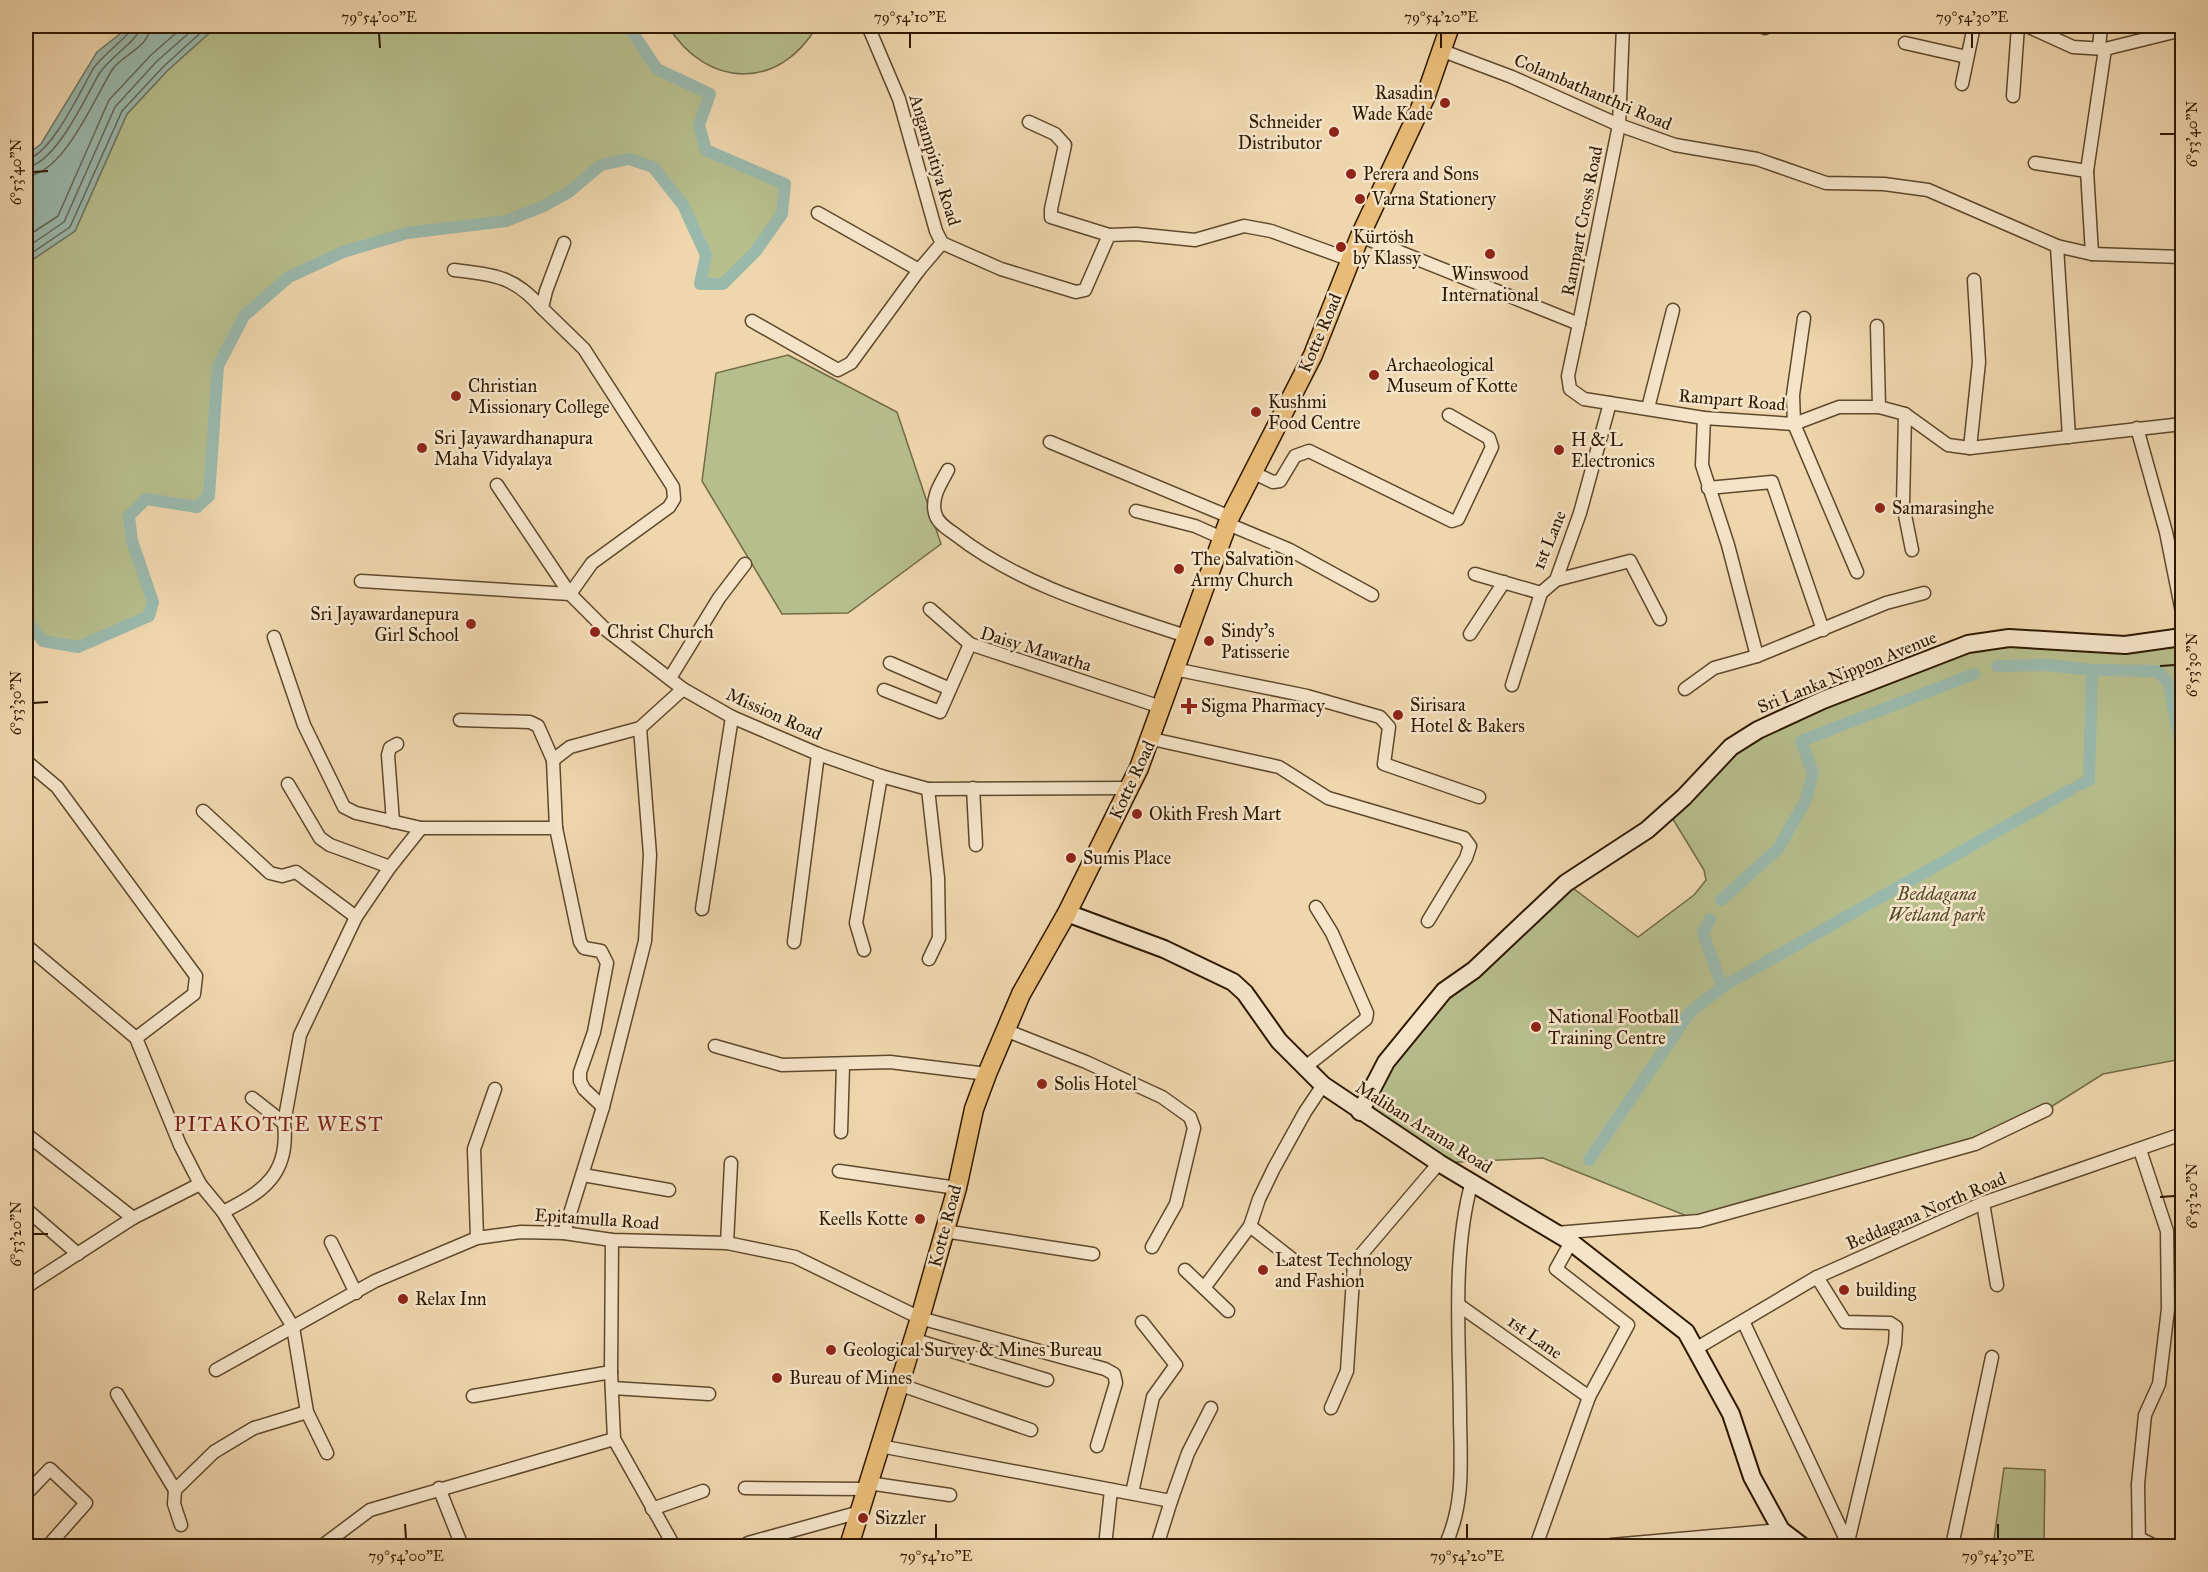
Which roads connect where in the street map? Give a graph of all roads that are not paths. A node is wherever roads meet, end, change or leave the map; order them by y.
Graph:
1 (868, 26) edge
2 (1450, 26) edge
3 (1623, 26) edge
4 (1974, 26) edge
5 (2018, 26) edge
6 (2027, 26) edge
7 (2101, 26) edge
8 (2182, 30) edge
9 (1905, 43) dead end
10 (2102, 49) junction
11 (1443, 51) junction
12 (1967, 57) junction
13 (1962, 84) dead end
14 (2013, 96) dead end
15 (1029, 122) dead end
16 (1619, 125) junction
17 (2035, 163) dead end
18 (2087, 171) junction
19 (818, 213) dead end
20 (1109, 235) junction
21 (1360, 236) junction
22 (564, 243) dead end
23 (942, 243) junction
24 (2057, 246) junction
25 (2092, 254) junction
26 (2182, 257) edge
27 (1351, 260) junction
28 (454, 270) dead end
29 (919, 270) junction
30 (1974, 280) dead end
31 (542, 308) junction
32 (1673, 310) dead end
33 (1804, 318) dead end
34 (752, 321) dead end
35 (1579, 324) junction
36 (1877, 326) dead end
37 (1610, 403) junction
38 (1879, 407) junction
39 (1648, 408) junction
40 (1905, 414) junction
41 (1449, 415) dead end
42 (1704, 418) junction
43 (1794, 424) junction
44 (2182, 424) edge
45 (2137, 428) junction
46 (2069, 436) junction
47 (1050, 442) dead end
48 (1970, 448) junction
49 (948, 470) dead end
50 (1252, 472) junction
51 (497, 485) dead end
52 (1708, 488) junction
53 (1136, 511) dead end
54 (1227, 526) junction
55 (1912, 550) dead end
56 (745, 564) dead end
57 (1857, 572) dead end
58 (1475, 574) dead end
59 (1556, 580) junction
60 (361, 581) dead end
61 (1504, 582) junction
62 (1540, 593) junction
63 (1924, 593) dead end
64 (570, 594) junction
65 (1372, 595) dead end
66 (930, 609) dead end
67 (2182, 612) edge
68 (1660, 619) dead end
69 (1823, 630) junction
70 (1470, 634) dead end
71 (1186, 636) junction
72 (274, 637) dead end
73 (2182, 637) edge
74 (970, 644) junction
75 (1757, 656) junction
76 (890, 663) dead end
77 (1174, 669) junction
78 (670, 678) junction
79 (1512, 686) dead end
80 (683, 689) junction
81 (950, 689) junction
82 (884, 690) dead end
83 (1685, 690) dead end
84 (1161, 707) junction
85 (732, 717) junction
86 (460, 720) dead end
87 (640, 728) junction
88 (1152, 739) junction
89 (397, 744) dead end
90 (818, 754) junction
91 (553, 760) junction
92 (26, 762) edge
93 (881, 776) junction
94 (288, 784) dead end
95 (973, 788) junction
96 (1130, 788) junction
97 (928, 789) junction
98 (1479, 796) dead end
99 (203, 811) dead end
100 (393, 822) junction
101 (422, 828) junction
102 (556, 828) junction
103 (976, 845) dead end
104 (390, 867) junction
105 (1316, 907) dead end
106 (702, 909) dead end
107 (1067, 913) junction
108 (356, 916) junction
109 (1428, 921) dead end
110 (794, 942) dead end
111 (28, 947) dead end
112 (864, 950) dead end
113 (929, 960) dead end
114 (1005, 1030) junction
115 (136, 1038) junction
116 (715, 1046) dead end
117 (843, 1065) junction
118 (1304, 1068) junction
119 (987, 1074) junction
120 (1323, 1085) junction
121 (495, 1089) dead end
122 (252, 1098) dead end
123 (603, 1107) junction
124 (2046, 1110) dead end
125 (1360, 1112) junction
126 (284, 1123) junction
127 (841, 1132) dead end
128 (26, 1134) edge
129 (2182, 1134) edge
130 (2140, 1150) junction
131 (730, 1162) dead end
132 (1439, 1163) junction
133 (839, 1171) dead end
134 (583, 1175) junction
135 (1472, 1181) junction
136 (200, 1184) junction
137 (957, 1188) junction
138 (669, 1190) dead end
139 (1983, 1203) junction
140 (26, 1209) edge
141 (223, 1212) junction
142 (134, 1218) junction
143 (1250, 1226) junction
144 (944, 1231) junction
145 (564, 1233) junction
146 (1556, 1233) junction
147 (477, 1239) junction
148 (612, 1240) junction
149 (331, 1242) dead end
150 (1571, 1242) junction
151 (727, 1243) junction
152 (1152, 1247) dead end
153 (78, 1254) junction
154 (1092, 1254) dead end
155 (1292, 1259) dead end
156 (1185, 1270) dead end
157 (1817, 1277) junction
158 (27, 1283) edge
159 (1997, 1285) dead end
160 (1204, 1288) junction
161 (356, 1293) junction
162 (1460, 1306) junction
163 (1228, 1311) dead end
164 (920, 1318) junction
165 (1743, 1321) junction
166 (1142, 1322) dead end
167 (293, 1327) junction
168 (912, 1339) junction
169 (1697, 1348) junction
170 (1992, 1357) dead end
171 (216, 1370) dead end
172 (610, 1372) junction
173 (1047, 1380) dead end
174 (898, 1384) junction
175 (612, 1388) junction
176 (117, 1394) dead end
177 (709, 1394) dead end
178 (473, 1396) dead end
179 (1589, 1397) junction
180 (1331, 1407) dead end
181 (1211, 1408) dead end
182 (307, 1412) junction
183 (1031, 1430) dead end
184 (614, 1439) junction
185 (880, 1446) junction
186 (1097, 1446) dead end
187 (327, 1453) dead end
188 (867, 1486) junction
189 (439, 1488) junction
190 (745, 1488) dead end
191 (175, 1490) junction
192 (1111, 1490) junction
193 (703, 1491) dead end
194 (1132, 1493) junction
195 (26, 1494) edge
196 (950, 1495) dead end
197 (1171, 1501) junction
198 (652, 1509) junction
199 (860, 1512) junction
200 (181, 1526) dead end
201 (1775, 1538) edge
202 (2139, 1542) edge
203 (748, 1543) dead end
204 (1611, 1545) dead end
205 (1848, 1545) edge
206 (48, 1546) edge
207 (322, 1546) edge
208 (462, 1546) edge
209 (674, 1546) edge
210 (849, 1546) edge
211 (1105, 1546) edge
212 (1157, 1546) edge
213 (1445, 1546) edge
214 (1536, 1546) edge
215 (1755, 1546) edge
216 (1802, 1546) edge
217 (1952, 1546) edge
218 (2182, 1546) edge

1 - 23 street, Angampitiya Road
2 - 11 main road, Kotte Road
3 - 16 street, Rampart Cross Road
4 - 12 street
5 - 14 street
6 - 10 street
7 - 10 street
8 - 10 street
9 - 12 street
10 - 18 street
11 - 16 street, Colambathanthri Road
11 - 21 main road, Kotte Road
12 - 13 street
15 - 20 street
16 - 24 street, Colambathanthri Road
16 - 35 street, Rampart Cross Road
17 - 18 street
18 - 25 street
19 - 29 street
20 - 23 street, Angampitiya Road
20 - 27 street
21 - 27 main road, Kotte Road
21 - 35 street
22 - 31 street
23 - 29 street
24 - 25 street, Colambathanthri Road
24 - 46 street
25 - 26 street, Colambathanthri Road
27 - 50 main road, Kotte Road
28 - 31 street
29 - 34 street
30 - 48 street
31 - 64 street
32 - 39 street
33 - 43 street
35 - 37 street, Rampart Road
36 - 38 street
37 - 39 street, Rampart Road
37 - 59 street, 1st Lane
38 - 40 street, Rampart Road
38 - 43 street, Rampart Road
39 - 42 street, Rampart Road
40 - 48 street, Rampart Road
40 - 55 street
41 - 50 street
42 - 43 street, Rampart Road
42 - 52 street
43 - 57 street
44 - 45 street, Rampart Road
45 - 46 street, Rampart Road
45 - 67 street
46 - 48 street, Rampart Road
47 - 54 street
49 - 71 street
50 - 54 main road, Kotte Road
51 - 64 street, Mission Road
52 - 69 street
52 - 75 street
53 - 54 street
54 - 65 street
54 - 71 main road, Kotte Road
56 - 78 street
58 - 61 street
59 - 62 street, 1st Lane
59 - 68 street
60 - 64 street
61 - 62 street
61 - 70 street
62 - 79 street, 1st Lane
63 - 69 street
64 - 78 street, Mission Road
66 - 74 street
69 - 75 street
71 - 77 main road, Kotte Road
72 - 100 street
73 - 125 street, Sri Lanka Nippon Avenue
74 - 81 street, Daisy Mawatha
74 - 84 street, Daisy Mawatha
75 - 83 street
76 - 81 street
77 - 84 main road, Kotte Road
77 - 98 street
78 - 80 street, Mission Road
80 - 85 street, Mission Road
80 - 87 street
81 - 82 street, Daisy Mawatha
84 - 88 main road, Kotte Road
85 - 90 street, Mission Road
85 - 106 street
86 - 91 street
87 - 91 street
87 - 123 street
88 - 96 main road, Kotte Road
88 - 109 street
89 - 100 street
90 - 93 street, Mission Road
90 - 110 street
91 - 102 street
92 - 115 street
93 - 97 street, Mission Road
93 - 112 street
94 - 104 street
95 - 96 street, Mission Road
95 - 97 street, Mission Road
95 - 103 street
96 - 107 main road, Kotte Road
97 - 113 street
99 - 108 street
100 - 101 street
101 - 102 street
101 - 104 street
102 - 123 street
104 - 108 street
105 - 118 street
107 - 114 main road, Kotte Road
107 - 118 street, Maliban Arama Road
108 - 126 street
111 - 115 street
114 - 119 main road, Kotte Road
114 - 152 street
115 - 136 street
116 - 117 street
117 - 119 street
117 - 127 street
118 - 120 street, Maliban Arama Road
119 - 137 main road, Kotte Road
120 - 125 street, Maliban Arama Road
120 - 143 street
121 - 147 street
122 - 126 street
123 - 134 street
124 - 146 street
125 - 132 street, Maliban Arama Road
126 - 141 street
128 - 142 street
129 - 130 street, Beddagana North Road
130 - 139 street, Beddagana North Road
130 - 202 street
131 - 151 street
132 - 135 street, Maliban Arama Road
132 - 180 street
133 - 137 street
134 - 138 street
134 - 145 street
135 - 146 street, Maliban Arama Road
135 - 162 street
136 - 141 street
136 - 142 street
137 - 144 main road, Kotte Road
139 - 157 street, Beddagana North Road
139 - 159 street
140 - 153 street
141 - 167 street
142 - 153 street
143 - 155 street
143 - 160 street
144 - 154 street
144 - 164 main road, Kotte Road
145 - 147 street, Epitamulla Road
145 - 148 street, Epitamulla Road
146 - 150 street, Maliban Arama Road
147 - 161 street, Epitamulla Road
148 - 151 street, Epitamulla Road
148 - 172 street
149 - 161 street
150 - 169 street, Maliban Arama Road
150 - 179 street
151 - 164 street, Epitamulla Road
153 - 158 street
156 - 160 street
157 - 165 street, Beddagana North Road
157 - 205 street
160 - 163 street
161 - 167 street, Epitamulla Road
162 - 179 street, 1st Lane
162 - 213 street
164 - 168 main road, Kotte Road
164 - 186 street, Epitamulla Road
165 - 169 street, Beddagana North Road
165 - 205 street
166 - 194 street
167 - 171 street, Epitamulla Road
167 - 182 street
168 - 173 street
168 - 174 main road, Kotte Road
169 - 201 street, Maliban Arama Road
170 - 217 street
172 - 175 street
172 - 178 street
174 - 183 street
174 - 185 main road, Kotte Road
175 - 177 street
175 - 184 street
176 - 191 street
179 - 214 street
181 - 197 street
182 - 187 street
182 - 191 street
184 - 189 street
184 - 198 street
185 - 188 main road, Kotte Road
185 - 192 street
188 - 190 street
188 - 196 street
188 - 199 main road, Kotte Road
189 - 207 street
189 - 208 street
191 - 200 street
192 - 194 street
192 - 211 street
193 - 198 street
194 - 197 street
195 - 206 street
197 - 212 street
198 - 209 street
199 - 203 street
199 - 210 main road, Kotte Road
201 - 204 street
201 - 215 street
201 - 216 street
202 - 218 street

